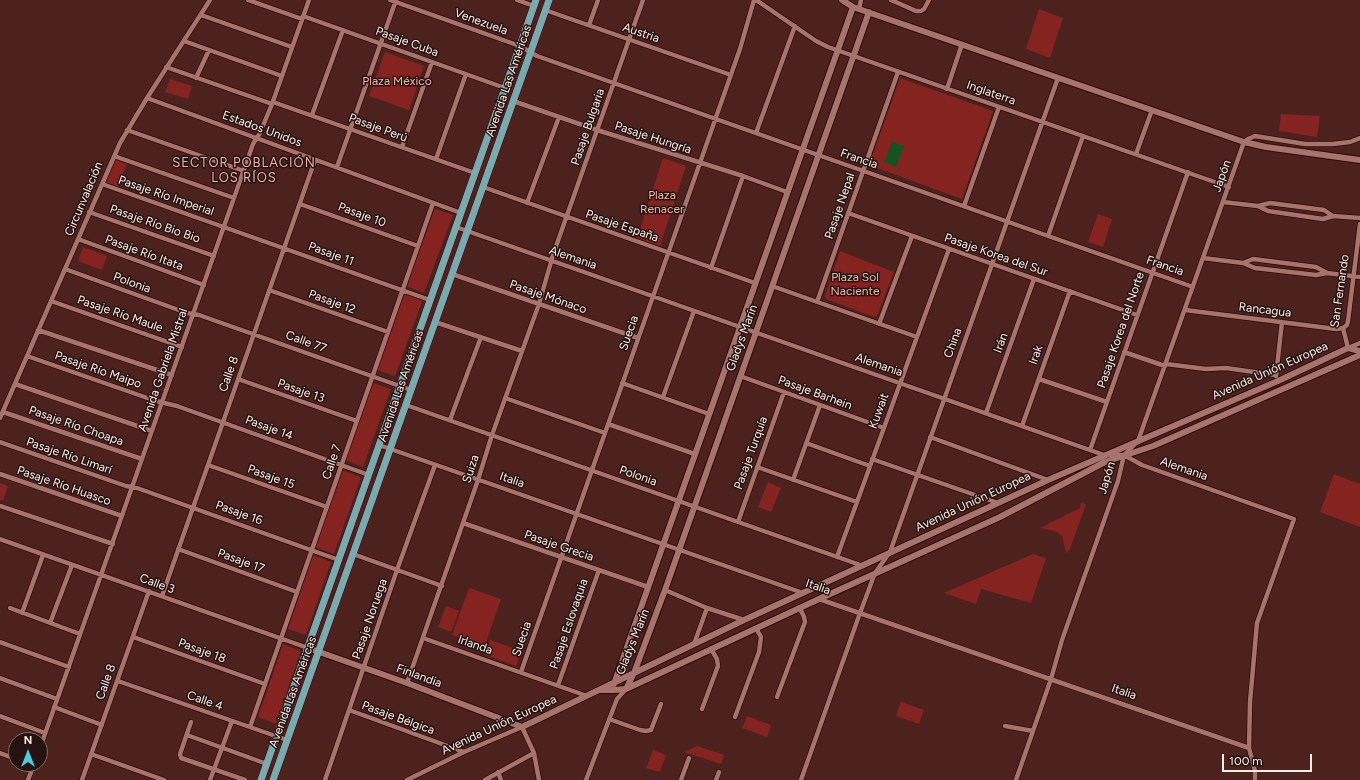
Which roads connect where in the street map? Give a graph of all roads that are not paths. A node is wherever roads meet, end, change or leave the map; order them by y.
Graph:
1 (210, 0) edge
2 (248, 0) edge
3 (309, 0) edge
4 (517, 0) edge
5 (549, 0) edge
6 (598, 0) edge
7 (643, 0) edge
8 (755, 0) edge
9 (842, 0) edge
10 (861, 0) edge
11 (891, 0) edge
12 (928, 0) edge
13 (394, 1) edge
14 (535, 3) edge
15 (856, 8) junction
16 (545, 10) junction
17 (869, 12) junction
18 (201, 15) junction
19 (303, 17) junction
20 (589, 26) junction
21 (795, 26) junction
22 (343, 30) junction
23 (629, 39) junction
24 (184, 41) junction
25 (380, 43) junction
26 (962, 44) junction
27 (520, 46) junction
28 (292, 47) junction
29 (209, 50) junction
30 (837, 51) junction
31 (530, 53) junction
32 (854, 56) junction
33 (432, 62) junction
34 (166, 67) junction
35 (898, 72) junction
36 (466, 74) junction
37 (731, 75) junction
38 (282, 76) junction
39 (196, 78) junction
40 (1058, 78) junction
41 (614, 83) junction
42 (505, 88) junction
43 (947, 89) junction
44 (147, 98) junction
45 (513, 101) junction
46 (273, 103) junction
47 (999, 107) junction
48 (1152, 110) junction
49 (312, 115) junction
50 (559, 117) junction
51 (715, 118) junction
52 (1042, 122) junction
53 (350, 129) junction
54 (127, 130) junction
55 (597, 130) junction
56 (756, 133) junction
57 (1083, 136) junction
58 (258, 138) junction
59 (1360, 138) edge
60 (1244, 142) junction
61 (402, 147) junction
62 (802, 149) junction
63 (1136, 154) junction
64 (819, 155) junction
65 (114, 156) junction
66 (315, 160) junction
67 (436, 160) junction
68 (1360, 160) edge
69 (700, 163) junction
70 (337, 167) junction
71 (244, 171) junction
72 (863, 171) junction
73 (1188, 172) junction
74 (475, 173) junction
75 (743, 176) junction
76 (102, 184) junction
77 (1229, 187) junction
78 (483, 188) junction
79 (787, 192) junction
80 (234, 198) junction
81 (1223, 202) junction
82 (433, 203) junction
83 (527, 203) junction
84 (300, 204) junction
85 (964, 206) junction
86 (1258, 206) junction
87 (90, 212) junction
88 (461, 213) junction
89 (848, 213) junction
90 (1333, 216) junction
91 (567, 217) junction
92 (1360, 218) edge
93 (1007, 221) junction
94 (1360, 224) edge
95 (224, 226) junction
96 (456, 227) junction
97 (467, 231) junction
98 (912, 236) junction
99 (1048, 236) junction
100 (78, 239) junction
101 (418, 246) junction
102 (284, 248) junction
103 (949, 249) junction
104 (668, 253) junction
105 (214, 256) junction
106 (1203, 258) junction
107 (552, 261) junction
108 (1244, 263) junction
109 (992, 264) junction
110 (711, 268) junction
111 (65, 269) junction
112 (1152, 273) junction
113 (1327, 273) junction
114 (452, 274) junction
115 (1354, 276) junction
116 (1360, 277) edge
117 (1034, 279) junction
118 (755, 283) junction
119 (204, 285) junction
120 (772, 286) junction
121 (1193, 287) junction
122 (270, 290) junction
123 (402, 290) junction
124 (1070, 291) junction
125 (653, 296) junction
126 (430, 300) junction
127 (51, 301) junction
128 (817, 302) junction
129 (539, 304) junction
130 (1185, 310) junction
131 (694, 311) junction
132 (194, 314) junction
133 (1137, 315) junction
134 (435, 322) junction
135 (1282, 322) junction
136 (879, 324) junction
137 (740, 327) junction
138 (1343, 328) junction
139 (38, 330) junction
140 (388, 332) junction
141 (756, 332) junction
142 (254, 334) junction
143 (481, 337) junction
144 (917, 337) junction
145 (638, 338) junction
146 (1360, 343) edge
147 (182, 347) junction
148 (1348, 348) junction
149 (522, 351) junction
150 (1360, 351) edge
151 (1124, 352) junction
152 (1360, 355) edge
153 (27, 356) junction
154 (1165, 365) junction
155 (172, 375) junction
156 (372, 376) junction
157 (740, 376) junction
158 (1276, 378) junction
159 (238, 379) junction
160 (1039, 379) junction
161 (622, 383) junction
162 (900, 383) junction
163 (15, 384) junction
164 (400, 386) junction
165 (411, 390) junction
166 (784, 392) junction
167 (663, 397) junction
168 (505, 398) junction
169 (944, 398) junction
170 (163, 402) junction
171 (1107, 402) junction
172 (406, 405) junction
173 (820, 405) junction
174 (3, 412) junction
175 (986, 413) junction
176 (709, 414) junction
177 (0, 418) edge
178 (450, 420) junction
179 (357, 421) junction
180 (223, 422) junction
181 (608, 424) junction
182 (1022, 426) junction
183 (884, 428) junction
184 (152, 431) junction
185 (605, 433) junction
186 (492, 435) junction
187 (930, 437) junction
188 (1138, 441) junction
189 (0, 442) edge
190 (806, 443) junction
191 (379, 445) junction
192 (390, 449) junction
193 (1090, 450) junction
194 (695, 454) junction
195 (1104, 455) junction
196 (1124, 455) junction
197 (142, 459) junction
198 (872, 459) junction
199 (208, 465) junction
200 (341, 465) junction
201 (435, 465) junction
202 (870, 466) junction
203 (757, 467) junction
204 (592, 470) junction
205 (0, 474) edge
206 (369, 475) junction
207 (916, 476) junction
208 (478, 480) junction
209 (793, 480) junction
210 (1048, 480) junction
211 (133, 487) junction
212 (678, 501) junction
213 (856, 502) junction
214 (998, 503) junction
215 (0, 506) edge
216 (694, 506) junction
217 (327, 507) junction
218 (193, 508) junction
219 (576, 514) junction
220 (122, 516) junction
221 (738, 522) junction
222 (463, 523) junction
223 (0, 539) edge
224 (112, 544) junction
225 (663, 544) junction
226 (178, 549) junction
227 (312, 550) junction
228 (679, 550) junction
229 (890, 552) junction
230 (353, 554) junction
231 (43, 555) junction
232 (837, 556) junction
233 (561, 557) junction
234 (339, 560) junction
235 (72, 565) junction
236 (863, 566) junction
237 (397, 570) junction
238 (599, 570) junction
239 (875, 573) junction
240 (102, 575) junction
241 (442, 586) junction
242 (648, 587) junction
243 (665, 590) junction
244 (149, 591) junction
245 (297, 592) junction
246 (803, 593) junction
247 (162, 596) junction
248 (819, 599) junction
249 (10, 608) dead end
250 (707, 608) junction
251 (800, 608) junction
252 (22, 613) junction
253 (860, 613) junction
254 (744, 620) junction
255 (50, 623) junction
256 (756, 628) junction
257 (80, 634) junction
258 (133, 637) junction
259 (281, 638) junction
260 (423, 638) junction
261 (0, 642) edge
262 (694, 644) junction
263 (308, 648) junction
264 (711, 649) junction
265 (319, 652) junction
266 (69, 667) junction
267 (363, 667) junction
268 (521, 672) junction
269 (634, 673) junction
270 (0, 678) edge
271 (1051, 679) junction
272 (118, 680) junction
273 (407, 683) junction
274 (614, 683) junction
275 (265, 684) junction
276 (558, 685) junction
277 (626, 689) junction
278 (600, 690) junction
279 (614, 690) junction
280 (588, 696) junction
281 (778, 696) dead end
282 (57, 699) junction
283 (617, 699) junction
284 (661, 704) dead end
285 (54, 707) junction
286 (702, 709) dead end
287 (349, 710) junction
288 (0, 716) edge
289 (735, 717) dead end
290 (609, 719) junction
291 (232, 721) junction
292 (191, 722) dead end
293 (102, 725) junction
294 (1005, 726) dead end
295 (250, 727) junction
296 (522, 727) junction
297 (1033, 731) junction
298 (42, 732) edge
299 (45, 732) edge
300 (187, 735) junction
301 (276, 736) junction
302 (287, 740) junction
303 (222, 747) junction
304 (1249, 748) junction
305 (464, 752) junction
306 (534, 753) junction
307 (91, 754) junction
308 (689, 758) dead end
309 (267, 764) junction
310 (214, 769) junction
311 (498, 772) junction
312 (719, 772) dead end
313 (82, 780) edge
314 (164, 780) edge
315 (210, 780) edge
316 (245, 780) edge
317 (261, 780) edge
318 (273, 780) edge
319 (325, 780) edge
320 (408, 780) edge
321 (485, 780) edge
322 (501, 780) edge
323 (539, 780) edge
324 (586, 780) edge
325 (681, 780) edge
326 (716, 780) edge
327 (801, 780) edge
328 (1016, 780) edge
329 (1255, 780) edge

1 - 18 street, Circunvalación
2 - 19 street, Pasaje Cuba
3 - 19 street, Avenida Gabriela Mistral
4 - 14 street
5 - 16 main road, Avenida Las Américas
6 - 20 street
7 - 23 street, Pasaje Bulgaria
8 - 21 street, Inglaterra
8 - 37 street, Suecia
9 - 15 street
10 - 15 street
11 - 12 street
13 - 25 street
13 - 27 street, Venezuela
14 - 27 main road, Avenida Las Américas
15 - 17 street
15 - 30 street, Gladys Marín
16 - 20 street, Austria
16 - 31 main road, Avenida Las Américas
17 - 26 street
17 - 32 street, Gladys Marín
18 - 24 street, Circunvalación
18 - 28 street
19 - 22 street, Pasaje Cuba
19 - 28 street, Avenida Gabriela Mistral
20 - 23 street, Austria
21 - 30 street, Inglaterra
21 - 56 street
22 - 25 street, Pasaje Cuba
22 - 49 street
23 - 37 street, Austria
23 - 41 street, Pasaje Bulgaria
24 - 29 street
24 - 34 street, Circunvalación
25 - 33 street, Pasaje Cuba
25 - 53 street
26 - 40 street
26 - 43 street
27 - 31 street, Francia
27 - 42 main road, Avenida Las Américas
28 - 38 street, Avenida Gabriela Mistral
29 - 38 street
29 - 39 street
30 - 32 street, Inglaterra
30 - 62 street, Gladys Marín
31 - 41 street, Francia
31 - 45 main road, Avenida Las Américas
32 - 35 street, Inglaterra
32 - 64 street, Gladys Marín
33 - 36 street, Pasaje Cuba
33 - 61 street
34 - 39 street, Pasaje Perú
34 - 44 street, Circunvalación
35 - 43 street, Inglaterra
35 - 72 street, Pasaje Nepal
36 - 42 street, Pasaje Cuba
36 - 67 street
37 - 51 street, Suecia
38 - 46 street, Avenida Gabriela Mistral
39 - 46 street, Pasaje Perú
40 - 48 street
40 - 52 street, China
41 - 51 street, Francia
41 - 55 street, Pasaje Bulgaria
42 - 74 main road, Avenida Las Américas
43 - 47 street, Inglaterra
44 - 54 street, Circunvalación
44 - 58 street, Estados Unidos
45 - 50 street, Pasaje Hungría
45 - 78 main road, Avenida Las Américas
46 - 49 street, Pasaje Perú
46 - 58 street, Avenida Gabriela Mistral
47 - 52 street, Inglaterra
47 - 85 street
48 - 60 street
48 - 63 street
49 - 53 street, Pasaje Perú
50 - 55 street, Pasaje Hungría
50 - 83 street
51 - 56 street, Francia
51 - 69 street, Suecia
52 - 57 street, Inglaterra
52 - 93 street, China
53 - 61 street, Pasaje Perú
53 - 70 street
54 - 65 street, Circunvalación
54 - 71 street
55 - 69 street, Pasaje Hungría
55 - 91 street, Pasaje Bulgaria
56 - 62 street, Francia
57 - 63 street, Inglaterra
57 - 99 street
58 - 66 street, Estados Unidos
58 - 71 street, Avenida Gabriela Mistral
59 - 60 street
60 - 68 street
60 - 77 street, Japón
61 - 67 street, Pasaje Perú
62 - 64 street, Francia
62 - 79 street, Gladys Marín
63 - 73 street, Inglaterra
64 - 72 street, Francia
64 - 120 street, Gladys Marín
65 - 76 street, Circunvalación
65 - 80 street
66 - 70 street, Estados Unidos
66 - 84 street, Calle 8
67 - 74 street, Pasaje Perú
69 - 75 street, Pasaje Hungría
69 - 104 street, Suecia
70 - 82 street, Estados Unidos
71 - 80 street, Avenida Gabriela Mistral
72 - 85 street, Francia
72 - 89 street, Pasaje Nepal
73 - 77 street, Inglaterra
73 - 112 street, Pasaje Korea del Norte
74 - 88 main road, Avenida Las Américas
75 - 79 street, Pasaje Hungría
75 - 110 street
76 - 87 street, Circunvalación
76 - 95 street, Pasaje Río Imperial
77 - 81 street, Japón
78 - 83 street, Pasaje España
78 - 97 main road, Avenida Las Américas
79 - 118 street, Gladys Marín
80 - 95 street, Avenida Gabriela Mistral
81 - 86 street
81 - 106 street, Japón
82 - 88 street, Estados Unidos
82 - 101 street, Calle 7
83 - 91 street, Pasaje España
84 - 101 street, Pasaje 10
84 - 102 street, Calle 8
85 - 93 street, Francia
86 - 90 street
86 - 90 street
87 - 100 street, Circunvalación
87 - 105 street, Pasaje Río Bio Bio
88 - 96 main road, Avenida Las Américas
89 - 98 street, Pasaje Korea del Sur
89 - 128 street, Pasaje Nepal
90 - 92 street
91 - 104 street, Pasaje España
91 - 107 street, Pasaje Bulgaria
93 - 99 street, Francia
93 - 109 street, China
94 - 115 street, San Fernando
95 - 102 street, Pasaje 11
95 - 105 street, Avenida Gabriela Mistral
96 - 97 street, Alemania
96 - 126 main road, Avenida Las Américas
97 - 107 street, Alemania
97 - 114 main road, Avenida Las Américas
98 - 103 street, Pasaje Korea del Sur
98 - 136 street
99 - 112 street, Francia
100 - 111 street, Circunvalación
100 - 119 street, Pasaje Río Itata
101 - 123 street, Calle 7
102 - 122 street, Calle 8
102 - 123 street, Pasaje 11
103 - 109 street, Pasaje Korea del Sur
103 - 144 street, Kuwait
104 - 110 street, Pasaje España
104 - 125 street, Suecia
105 - 119 street, Avenida Gabriela Mistral
106 - 108 street
106 - 121 street, Japón
107 - 125 street, Alemania
107 - 129 street, Suiza
108 - 113 street
108 - 113 street
109 - 117 street, Pasaje Korea del Sur
109 - 169 street, China
110 - 118 street, Pasaje España
111 - 127 street, Circunvalación
111 - 132 street, Polonia
112 - 121 street, Francia
112 - 133 street, Pasaje Korea del Norte
113 - 115 street
114 - 129 street, Pasaje Mónaco
114 - 134 main road, Avenida Las Américas
115 - 116 street
115 - 138 street, San Fernando
117 - 124 street, Pasaje Korea del Sur
117 - 175 street, Irán
118 - 137 street, Gladys Marín
119 - 132 street, Avenida Gabriela Mistral
120 - 128 street
120 - 141 street, Gladys Marín
121 - 130 street, Japón
122 - 140 street, Pasaje 12
122 - 142 street, Calle 8
123 - 126 street, Pasaje 11
123 - 140 street, Calle 7
124 - 133 street, Pasaje Korea del Sur
124 - 160 street, Irak
125 - 131 street, Alemania
125 - 145 street, Suecia
126 - 164 main road, Avenida Las Américas
127 - 139 street, Circunvalación
127 - 147 street, Pasaje Río Maule
128 - 136 street
129 - 145 street, Pasaje Mónaco
129 - 149 street, Suiza
130 - 135 street, Rancagua
130 - 154 street, Japón
131 - 137 street, Alemania
131 - 167 street
132 - 142 street, Calle 77
132 - 147 street, Avenida Gabriela Mistral
133 - 151 street, Pasaje Korea del Norte
134 - 143 street
134 - 165 main road, Avenida Las Américas
135 - 138 street, Rancagua
135 - 158 street
136 - 144 street
137 - 141 street, Alemania
137 - 176 street, Gladys Marín
138 - 148 street, San Fernando
139 - 153 street, Circunvalación
139 - 155 street
140 - 156 street, Calle 7
141 - 157 street, Gladys Marín
141 - 162 street, Alemania
142 - 156 street, Calle 77
142 - 159 street, Calle 8
143 - 149 street
143 - 178 street
144 - 162 street, Kuwait
145 - 161 street, Suecia
146 - 148 street, Avenida Unión Europea
147 - 155 street, Avenida Gabriela Mistral
148 - 150 street
148 - 158 street, Avenida Unión Europea
149 - 168 street, Suiza
151 - 154 street
151 - 171 street, Pasaje Korea del Norte
152 - 196 street, Avenida Unión Europea
153 - 163 street, Circunvalación
153 - 170 street, Pasaje Río Maipo
154 - 158 street
154 - 188 street, Japón
155 - 170 street, Avenida Gabriela Mistral
156 - 164 street, Calle 77
156 - 179 street, Calle 7
157 - 166 street, Pasaje Barhein
157 - 216 street, Gladys Marín
158 - 188 street, Avenida Unión Europea
159 - 179 street, Pasaje 13
159 - 180 street, Calle 8
160 - 171 street
160 - 182 street, Irak
161 - 167 street
161 - 181 street, Suecia
162 - 169 street, Alemania
162 - 183 street, Kuwait
163 - 174 street, Circunvalación
163 - 184 street
164 - 165 street, Calle 77
164 - 191 main road, Avenida Las Américas
165 - 172 main road, Avenida Las Américas
166 - 173 street, Pasaje Barhein
166 - 203 street, Pasaje Turquía
167 - 176 street
168 - 185 street
168 - 186 street, Suiza
169 - 175 street, Alemania
169 - 187 street, China
170 - 180 street, Pasaje 14
170 - 184 street, Avenida Gabriela Mistral
171 - 193 street, Pasaje Korea del Norte
172 - 178 street, Polonia
172 - 192 main road, Avenida Las Américas
173 - 183 street, Pasaje Barhein
173 - 190 street
174 - 177 street, Circunvalación
174 - 197 street, Pasaje Río Choapa
175 - 182 street, Alemania
176 - 194 street, Gladys Marín
178 - 186 street, Polonia
179 - 200 street, Calle 7
180 - 199 street, Calle 8
180 - 200 street, Pasaje 14
181 - 185 street, Suecia
181 - 194 street
182 - 193 street, Alemania
183 - 198 street, Kuwait
184 - 197 street, Avenida Gabriela Mistral
185 - 204 street, Suecia
186 - 204 street, Polonia
186 - 208 street, Suiza
187 - 207 street, China
187 - 210 street
188 - 195 street, Avenida Unión Europea
188 - 196 street, Japón
189 - 211 street, Pasaje Río Limarí
190 - 202 street
190 - 209 street
191 - 192 street, Italia
191 - 206 main road, Avenida Las Américas
192 - 201 street, Italia
192 - 230 main road, Avenida Las Américas
193 - 195 street, Alemania
194 - 212 street, Gladys Marín
195 - 196 street, Alemania
195 - 210 street, Avenida Unión Europea
196 - 239 street, Avenida Unión Europea
196 - 271 street, Japón
196 - 304 street, Alemania
197 - 211 street, Avenida Gabriela Mistral
198 - 202 street, Kuwait
198 - 207 street
199 - 217 street, Pasaje 15
199 - 218 street, Calle 8
200 - 206 street, Pasaje 14
200 - 217 street, Calle 7
201 - 208 street, Italia
201 - 237 street, Pasaje Noruega
202 - 213 street, Kuwait
203 - 209 street
203 - 221 street, Pasaje Turquía
204 - 212 street, Polonia
204 - 219 street, Suecia
205 - 220 street, Pasaje Río Huasco
206 - 234 main road, Avenida Las Américas
207 - 214 street
207 - 229 street, China
208 - 219 street, Italia
208 - 222 street, Suiza
209 - 213 street
210 - 214 street, Avenida Unión Europea
211 - 218 street, Pasaje 16
211 - 220 street, Avenida Gabriela Mistral
212 - 216 street, Polonia
212 - 225 street, Gladys Marín
213 - 232 street, Kuwait
214 - 229 street, Avenida Unión Europea
215 - 224 street
216 - 221 street, Polonia
216 - 228 street, Gladys Marín
217 - 227 street, Calle 7
218 - 226 street, Calle 8
218 - 227 street, Pasaje 16
219 - 225 street, Italia
219 - 233 street, Suecia
220 - 224 street, Avenida Gabriela Mistral
221 - 232 street, Polonia
222 - 233 street, Pasaje Grecia
222 - 241 street, Suiza
223 - 231 street, Calle 3
224 - 240 street, Avenida Gabriela Mistral
225 - 228 street, Italia
225 - 242 street, Gladys Marín
226 - 245 street, Pasaje 17
226 - 247 street, Calle 8
227 - 234 street, Pasaje 16
227 - 245 street, Calle 7
228 - 243 street, Gladys Marín
228 - 246 street, Italia
229 - 236 street, Avenida Unión Europea
229 - 239 street, China
230 - 237 street
230 - 265 main road, Avenida Las Américas
231 - 235 street, Calle 3
231 - 252 street
232 - 236 street, Polonia
233 - 238 street, Pasaje Grecia
233 - 268 street, Suecia
234 - 263 main road, Avenida Las Américas
235 - 240 street, Calle 3
235 - 255 street
236 - 246 street, Avenida Unión Europea
237 - 241 street
237 - 267 street, Pasaje Noruega
238 - 242 street, Pasaje Grecia
238 - 276 street, Pasaje Eslovaquia
239 - 248 street, Avenida Unión Europea
239 - 253 street, China
240 - 244 street, Calle 3
240 - 257 street, Avenida Gabriela Mistral
241 - 260 street, Suiza
242 - 274 street, Gladys Marín
243 - 250 street
243 - 269 street, Gladys Marín
244 - 247 street, Calle 3
244 - 258 street, Calle 8
245 - 259 street, Calle 7
246 - 248 street, Italia
246 - 254 street, Avenida Unión Europea
247 - 259 street, Calle 3
248 - 251 street, Avenida Unión Europea
248 - 253 street, Italia
249 - 252 street
250 - 254 street
250 - 262 street
251 - 256 street, Avenida Unión Europea
251 - 281 street
252 - 255 street
253 - 271 street, Italia
253 - 327 street, China
254 - 262 street, Avenida Unión Europea
255 - 257 street
256 - 264 street, Avenida Unión Europea
256 - 289 street
257 - 266 street, Avenida Gabriela Mistral
258 - 272 street, Calle 8
258 - 275 street, Pasaje 18
259 - 263 street, Calle 3
259 - 275 street, Calle 7
260 - 268 street, Irlanda
260 - 273 street, Suiza
261 - 266 street
262 - 269 street, Avenida Unión Europea
263 - 265 street, Finlandia
263 - 301 main road, Avenida Las Américas
264 - 277 street, Avenida Unión Europea
264 - 286 street
265 - 267 street, Finlandia
265 - 302 main road, Avenida Las Américas
266 - 282 street, Avenida Gabriela Mistral
267 - 273 street, Finlandia
267 - 287 street, Pasaje Noruega
268 - 276 street, Irlanda
269 - 274 street, Avenida Unión Europea
269 - 277 street, Gladys Marín
270 - 282 street
271 - 297 street, Japón
271 - 304 street, Italia
272 - 291 street, Calle 4
272 - 293 street, Calle 8
273 - 296 street, Finlandia
274 - 278 street, Avenida Unión Europea
274 - 279 street, Gladys Marín
275 - 295 street, Calle 7
276 - 280 street, Irlanda
277 - 279 street, Avenida Unión Europea
277 - 283 street, Gladys Marín
278 - 279 street, Avenida Unión Europea
278 - 280 street, Avenida Unión Europea
279 - 283 street, Gladys Marín
280 - 296 street, Avenida Unión Europea
282 - 285 street, Avenida Gabriela Mistral
283 - 290 street
284 - 290 street
285 - 293 street
285 - 299 street, Avenida Gabriela Mistral
287 - 305 street, Pasaje Bélgica
287 - 319 street, Pasaje Noruega
288 - 298 street
290 - 324 street
291 - 295 street, Calle 4
291 - 303 street
292 - 300 street
293 - 307 street, Calle 8
294 - 297 street
295 - 301 street, Calle 4
296 - 305 street, Avenida Unión Europea
296 - 306 street
297 - 328 street, Japón
300 - 303 street
300 - 310 street
301 - 302 street, Calle 4
301 - 309 main road, Avenida Las Américas
302 - 318 main road, Avenida Las Américas
303 - 309 street
303 - 310 street
304 - 329 street
305 - 320 street, Avenida Unión Europea
306 - 311 street
306 - 323 street
307 - 313 street, Calle 8
307 - 314 street
308 - 325 street
309 - 317 main road, Avenida Las Américas
310 - 315 street
310 - 316 street
311 - 321 street
311 - 322 street
312 - 326 street

